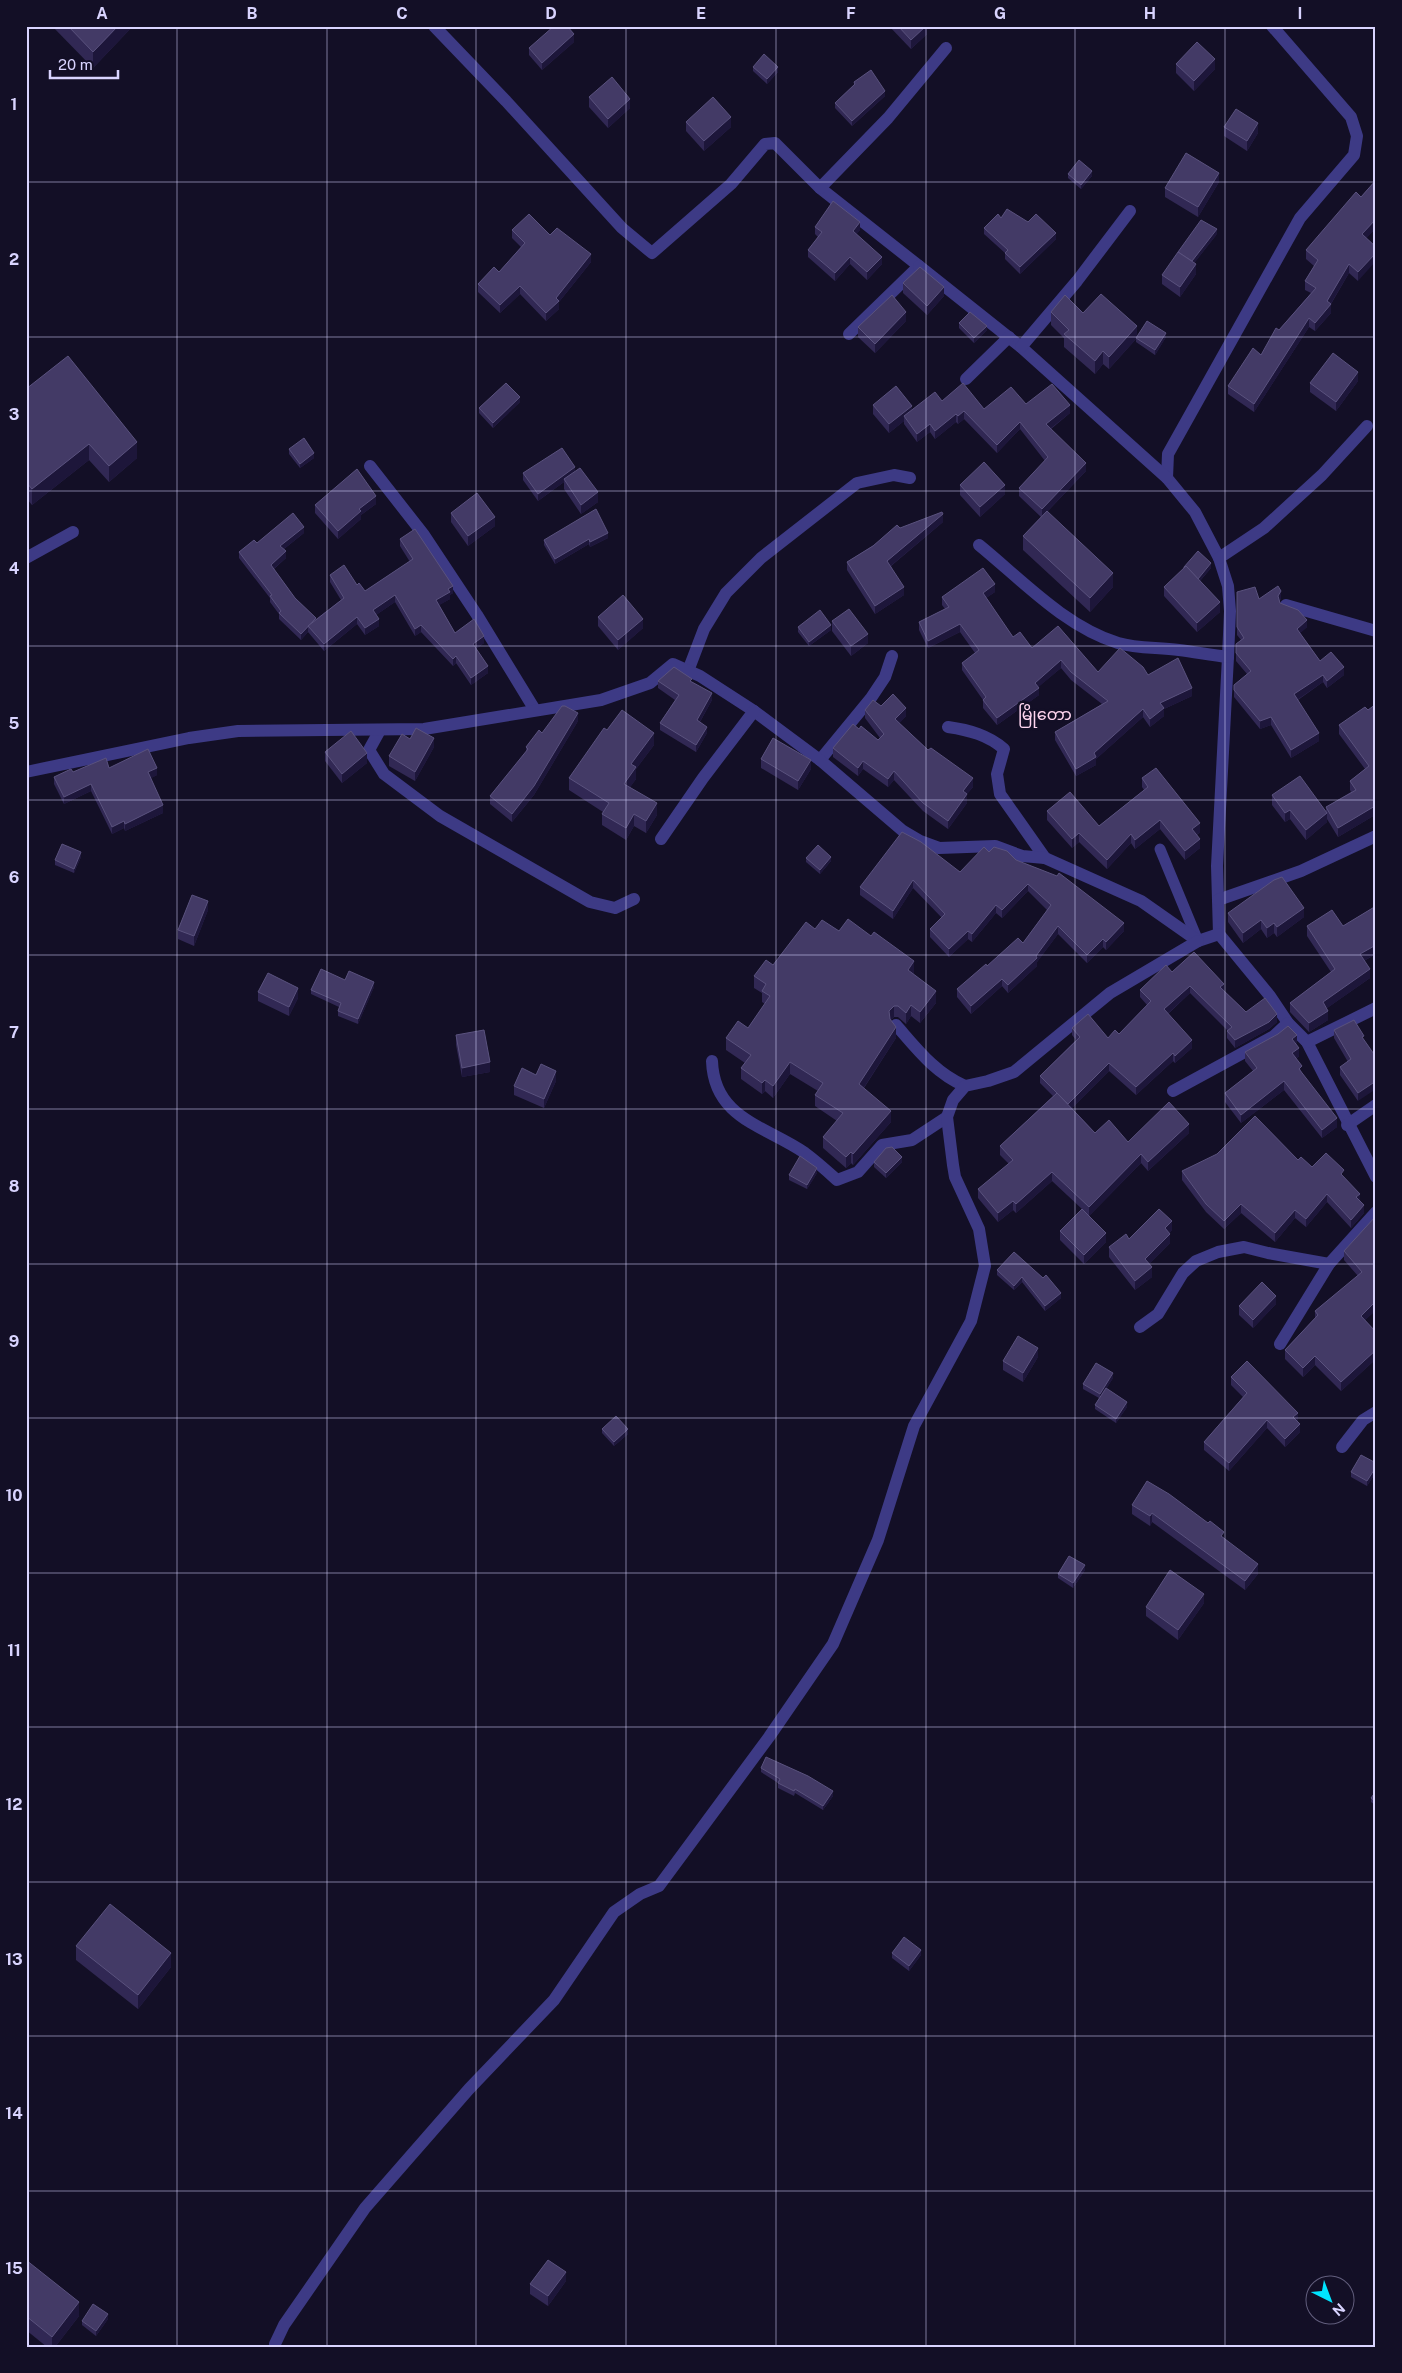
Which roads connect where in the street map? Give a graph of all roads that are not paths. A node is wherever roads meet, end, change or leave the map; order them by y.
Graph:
1 (434, 26) edge
2 (1272, 26) edge
3 (946, 48) dead end
4 (820, 188) junction
5 (1130, 211) dead end
6 (919, 266) junction
7 (849, 334) dead end
8 (1008, 337) junction
9 (1021, 347) junction
10 (966, 379) dead end
11 (1367, 426) dead end
12 (370, 466) dead end
13 (910, 478) dead end
14 (1167, 478) junction
15 (73, 532) dead end
16 (979, 545) dead end
17 (26, 558) edge
18 (1219, 558) junction
19 (1286, 605) edge
20 (1376, 631) edge
21 (892, 656) dead end
22 (1228, 657) junction
23 (688, 672) junction
24 (536, 710) junction
25 (754, 711) junction
26 (948, 727) dead end
27 (380, 730) junction
28 (820, 760) junction
29 (26, 772) edge
30 (1376, 836) edge
31 (661, 839) dead end
32 (1160, 850) dead end
33 (1045, 858) junction
34 (634, 899) dead end
35 (1218, 900) junction
36 (1219, 934) junction
37 (1198, 941) junction
38 (1376, 1008) edge
39 (1288, 1023) junction
40 (896, 1025) edge
41 (1307, 1042) junction
42 (712, 1061) dead end
43 (965, 1086) junction
44 (1173, 1091) dead end
45 (1376, 1105) edge
46 (947, 1117) junction
47 (1348, 1125) junction
48 (1376, 1177) edge
49 (1376, 1212) edge
50 (1329, 1264) junction
51 (1140, 1327) dead end
52 (1280, 1344) dead end
53 (1376, 1412) edge
54 (1342, 1447) dead end
55 (275, 2344) dead end

1 - 4 street
2 - 14 street
3 - 4 street
4 - 6 street
5 - 9 street
6 - 7 street
6 - 8 street
8 - 9 street
8 - 10 street
9 - 14 street
11 - 18 street
12 - 24 street
13 - 23 street
14 - 18 street
15 - 17 street
16 - 22 street
18 - 22 street
19 - 20 street
21 - 28 street
22 - 35 street
23 - 24 street
23 - 25 street
24 - 27 street
25 - 28 street
25 - 31 street
26 - 33 street
27 - 29 street
27 - 34 street
28 - 33 street
30 - 35 street
32 - 37 lane
33 - 37 street
35 - 36 street
36 - 37 street
36 - 39 street
37 - 43 street
38 - 41 street
39 - 41 street
39 - 44 street
40 - 43 street
41 - 47 street
42 - 46 street
43 - 46 street
45 - 47 street
46 - 55 street
47 - 48 street
49 - 50 street
50 - 51 street
50 - 52 street
53 - 54 street

